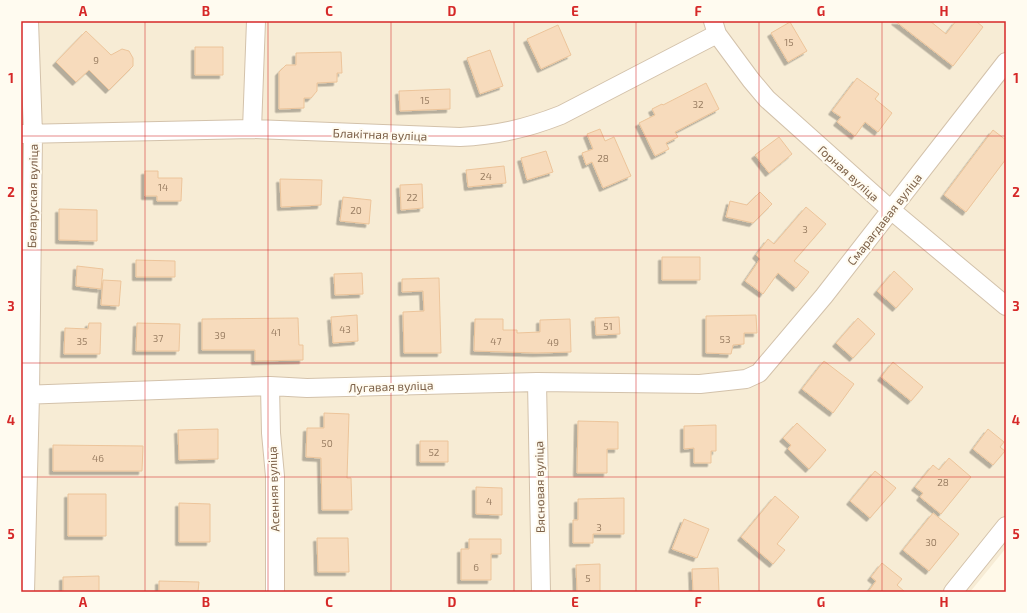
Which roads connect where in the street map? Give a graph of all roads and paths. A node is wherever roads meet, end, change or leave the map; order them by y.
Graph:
1 (29, 21) edge
2 (256, 21) edge
3 (715, 28) edge
4 (1006, 62) edge
5 (252, 129) junction
6 (27, 134) edge
7 (891, 210) junction
8 (1006, 306) edge
9 (759, 373) joint
10 (537, 382) junction
11 (270, 386) junction
12 (26, 395) edge
13 (1006, 526) edge
14 (25, 592) edge
15 (275, 592) edge
16 (541, 592) edge
17 (953, 592) edge

1 - 6 street, Беларуская вуліца
2 - 5 street
3 - 5 street, Блакітная вуліца
3 - 7 street, Горная вуліца
4 - 7 street, Смарагдавая вуліца
5 - 6 street, Блакітная вуліца
6 - 12 street, Беларуская вуліца
7 - 8 street, Горная вуліца
7 - 9 street, Смарагдавая вуліца
9 - 10 street, Лугавая вуліца
10 - 11 street, Лугавая вуліца
10 - 16 street, Вясновая вуліца
11 - 12 street, Лугавая вуліца
11 - 15 street, Асенняя вуліца
12 - 14 street, Беларуская вуліца
13 - 17 street

